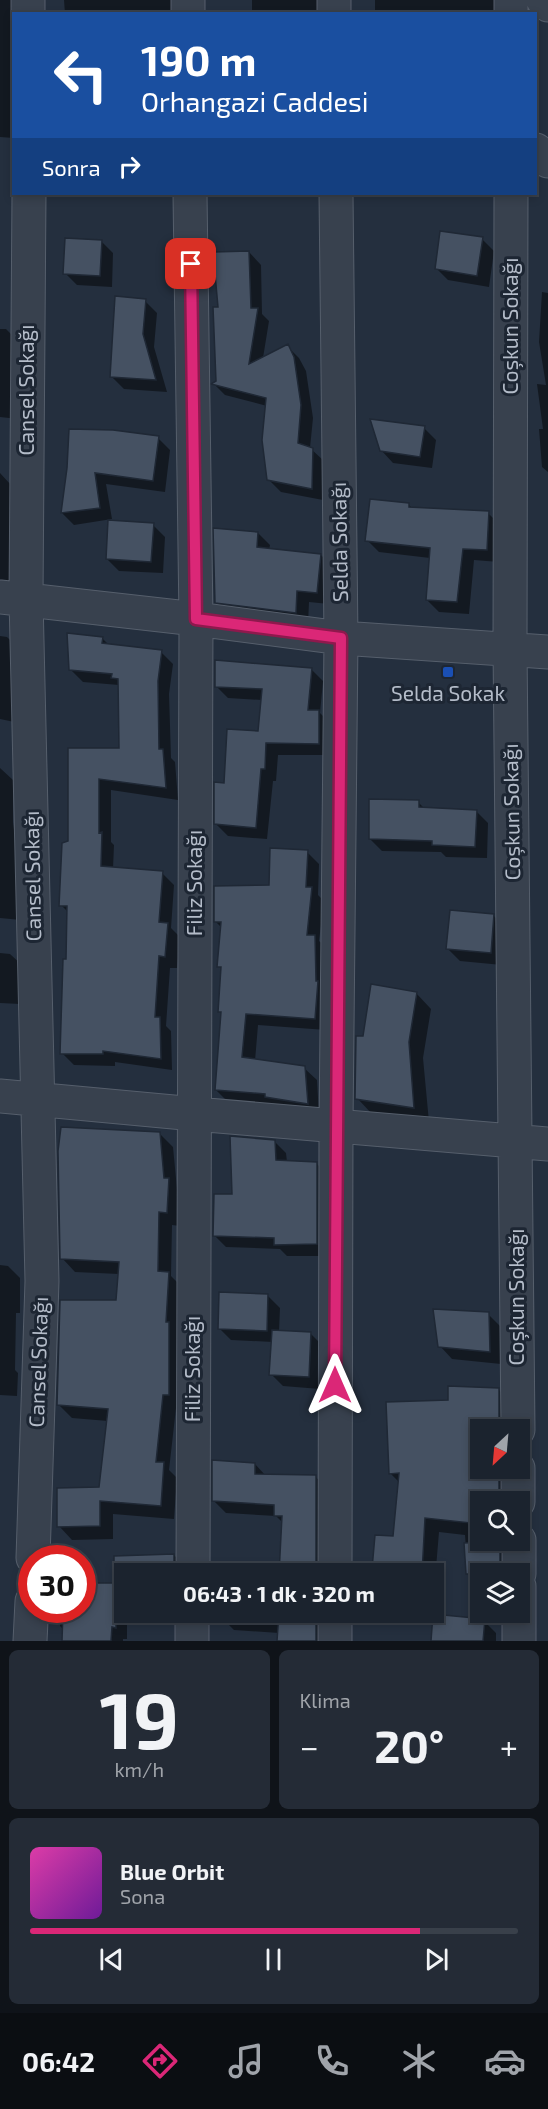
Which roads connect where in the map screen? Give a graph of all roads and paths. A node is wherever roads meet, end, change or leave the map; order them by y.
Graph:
1 (543, 0) edge
2 (548, 5) edge
3 (28, 195) edge
4 (190, 195) edge
5 (336, 195) edge
6 (511, 195) edge
7 (13, 598) edge
8 (196, 619) junction
9 (341, 638) junction
10 (510, 648) junction
11 (548, 652) edge
12 (0, 1096) edge
13 (39, 1100) junction
14 (195, 1114) junction
15 (336, 1126) junction
16 (515, 1140) junction
17 (548, 1144) edge
18 (518, 1419) edge
19 (33, 1545) edge
20 (193, 1563) edge
21 (335, 1563) edge
22 (31, 1623) edge
23 (192, 1623) edge
24 (335, 1623) edge
25 (519, 1623) edge
26 (30, 1641) edge
27 (192, 1641) edge
28 (335, 1641) edge
29 (519, 1641) edge

1 - 2 street
3 - 7 street, Cansel Sokağı
4 - 8 street, Filiz Sokağı
5 - 9 street, Selda Sokağı
6 - 10 street, Coşkun Sokağı
7 - 8 street
7 - 13 street, Cansel Sokağı
8 - 9 street
8 - 14 street, Filiz Sokağı
9 - 10 street
9 - 15 street, Selda Sokağı
10 - 11 street
10 - 16 street, Coşkun Sokağı
12 - 13 street
13 - 14 street
13 - 19 street, Cansel Sokağı
14 - 15 street
14 - 20 street, Filiz Sokağı
15 - 16 street
15 - 21 street, Selda Sokağı
16 - 17 street
16 - 18 street, Coşkun Sokağı
22 - 26 street
23 - 27 street
24 - 28 street
25 - 29 street

